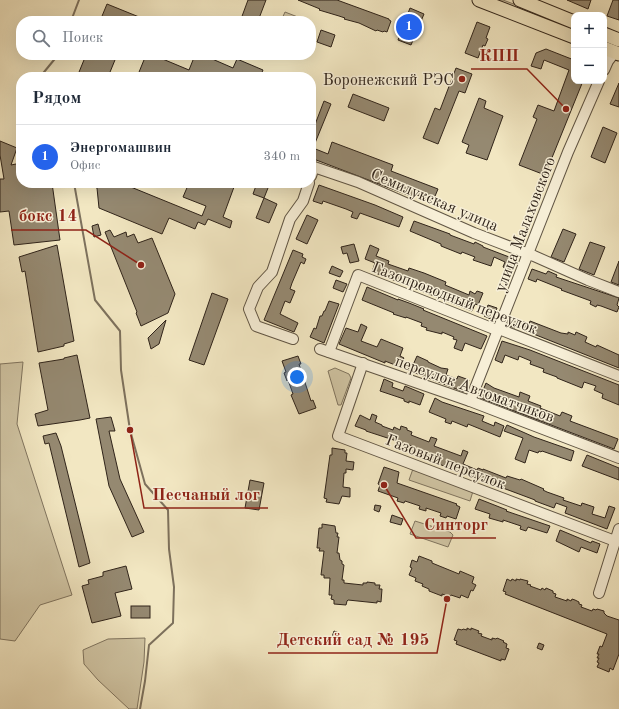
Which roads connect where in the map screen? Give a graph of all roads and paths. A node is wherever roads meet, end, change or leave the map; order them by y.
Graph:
1 (479, 0) edge
2 (520, 0) edge
3 (571, 21) edge
4 (607, 35) edge
5 (571, 36) edge
6 (619, 40) edge
7 (613, 52) edge
8 (607, 63) edge
9 (598, 84) edge
10 (316, 167) edge
11 (307, 188) edge
12 (528, 254) junction
13 (619, 292) edge
14 (499, 329) junction
15 (293, 339) dead end
16 (324, 350) joint
17 (363, 364) junction
18 (619, 376) edge
19 (470, 401) junction
20 (619, 458) edge
21 (619, 529) edge
22 (615, 541) junction
23 (599, 593) dead end

1 - 5 main road
2 - 3 main road
4 - 6 main road
7 - 8 street
9 - 12 street, улица Малаховского
10 - 12 street, Семилукская улица
11 - 15 street
12 - 13 street, Семилукская улица
12 - 14 street, улица Малаховского
14 - 16 street, Газопроводный переулок
14 - 18 street, Газопроводный переулок
14 - 19 street, улица Малаховского
16 - 17 street, переулок Автоматчиков
17 - 19 street, переулок Автоматчиков
17 - 22 street, Газовый переулок
19 - 20 street, переулок Автоматчиков
21 - 22 street
22 - 23 street

